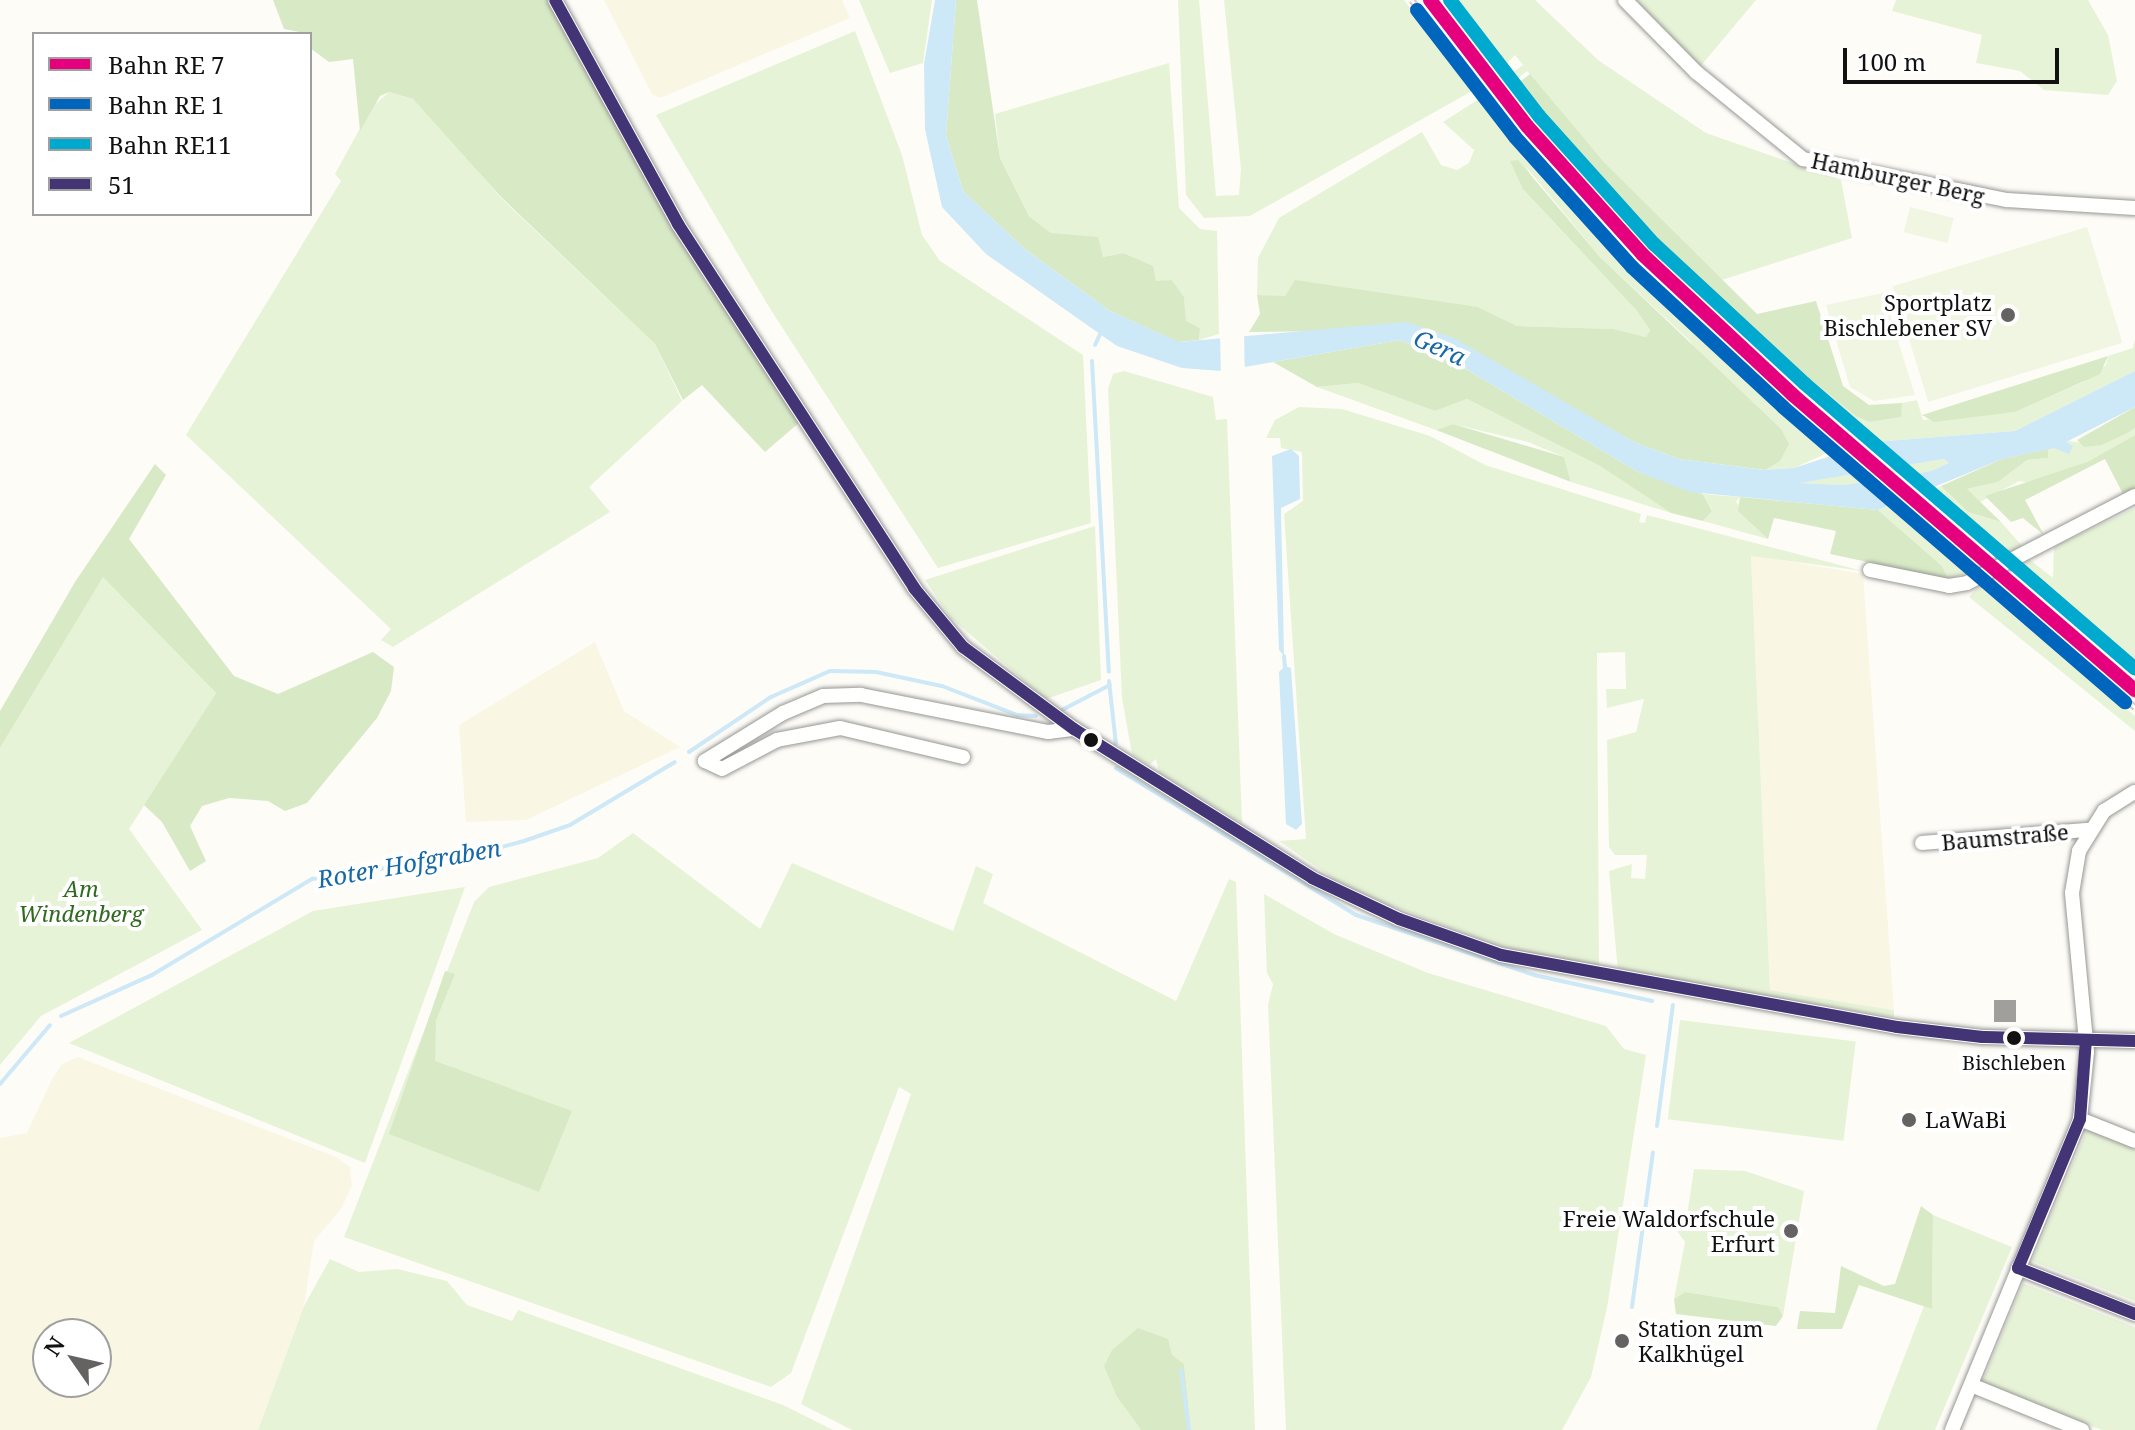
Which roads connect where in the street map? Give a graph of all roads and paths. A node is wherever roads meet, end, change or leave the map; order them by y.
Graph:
1 (555, 0) edge
2 (1625, 0) edge
3 (2135, 208) edge
4 (2135, 496) edge
5 (1870, 570) dead end
6 (1074, 729) junction
7 (963, 757) dead end
8 (2135, 792) edge
9 (2088, 830) junction
10 (1922, 843) dead end
11 (2086, 1040) junction
12 (2135, 1041) edge
13 (2080, 1119) junction
14 (2135, 1141) edge
15 (2018, 1268) junction
16 (2135, 1314) edge
17 (1971, 1385) junction
18 (1952, 1430) edge
19 (2082, 1430) edge

1 - 6 street
2 - 3 street, Hamburger Berg
4 - 5 street
6 - 7 street
6 - 11 street
8 - 9 street
9 - 10 street, Baumstraße
9 - 11 street
11 - 12 street
11 - 13 street
13 - 14 street
13 - 15 street
15 - 16 street
15 - 17 street
17 - 18 street
17 - 19 street

